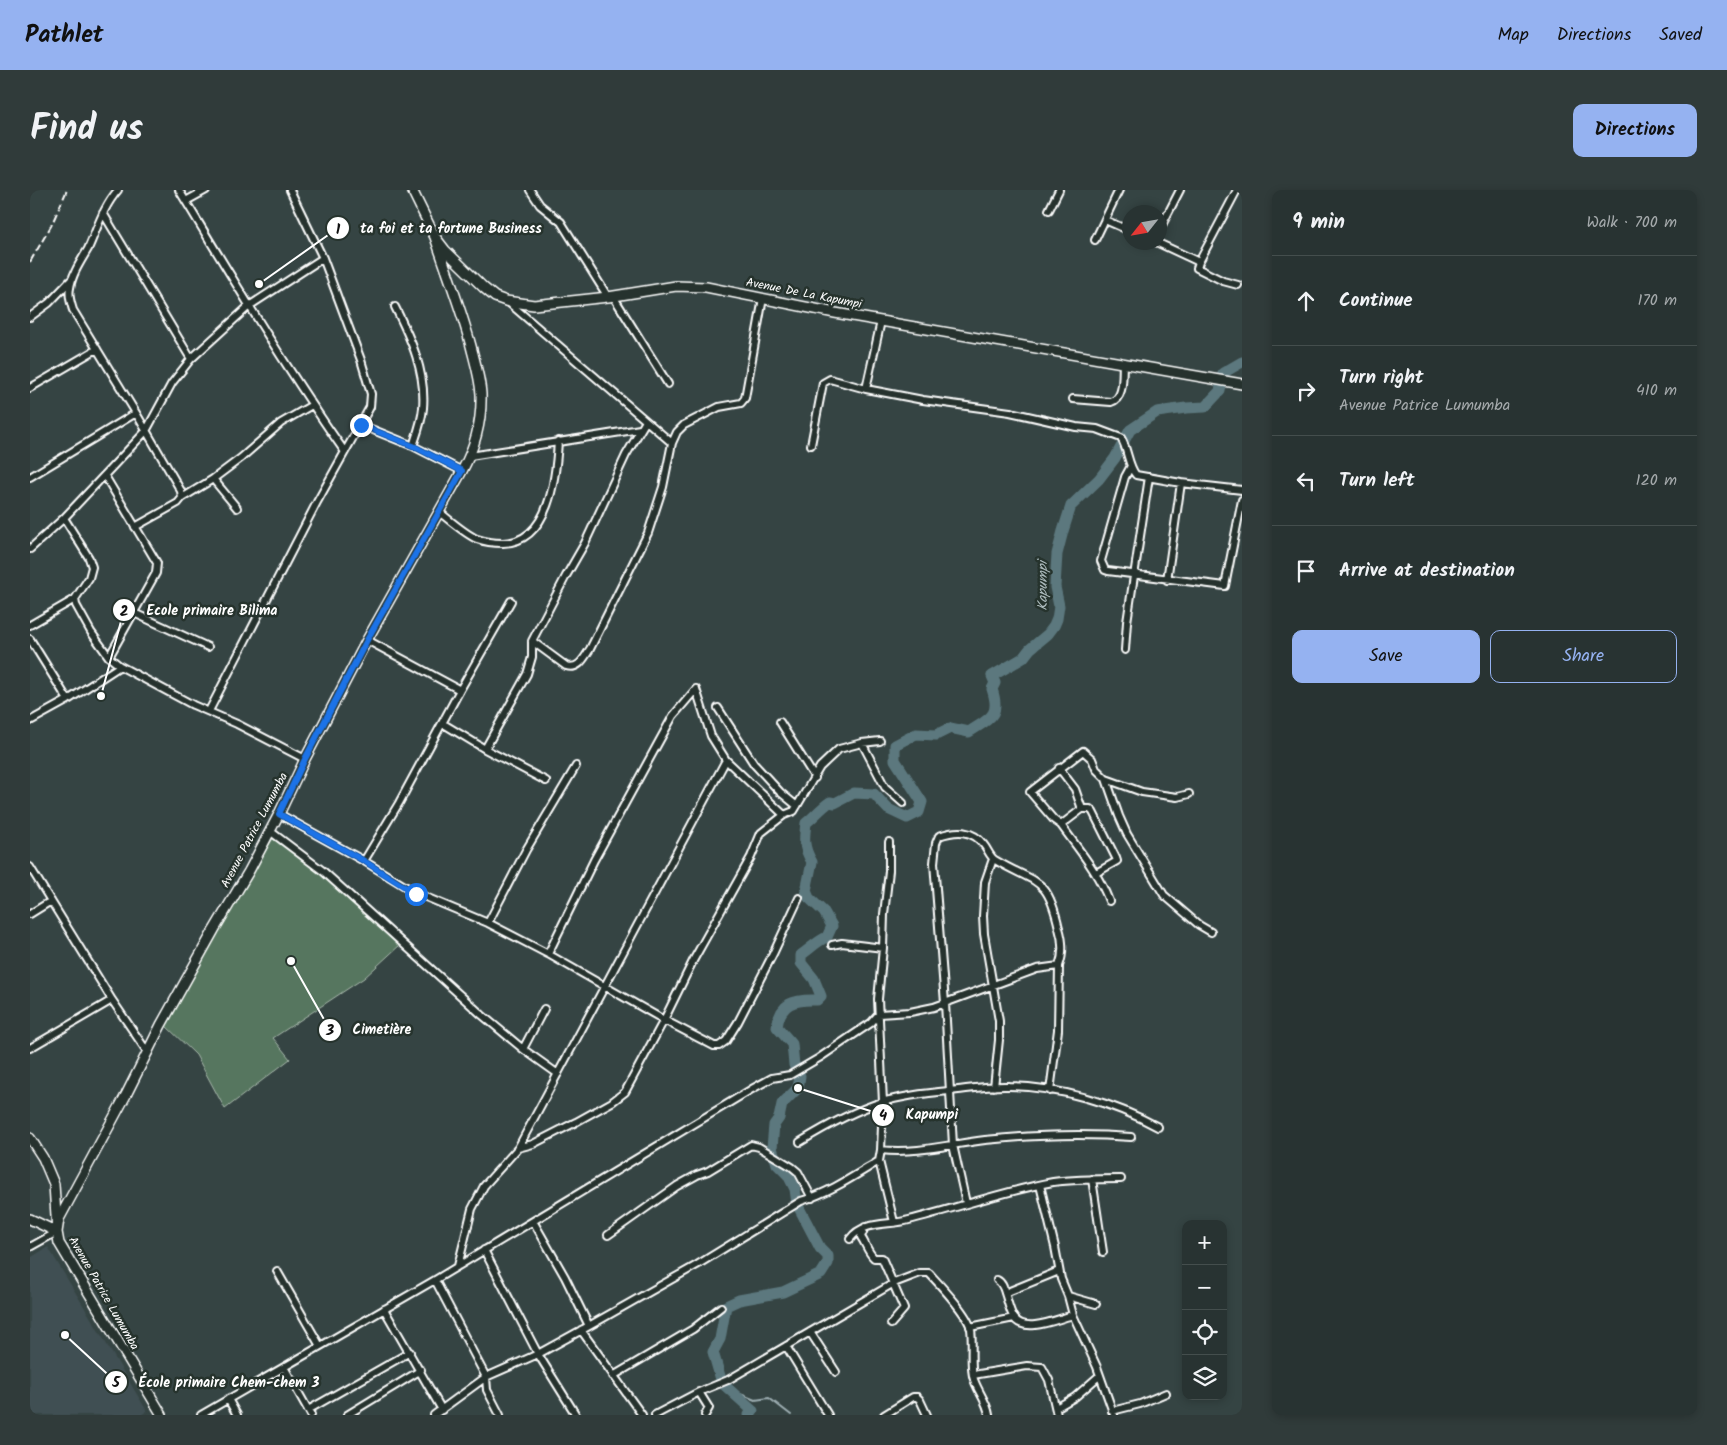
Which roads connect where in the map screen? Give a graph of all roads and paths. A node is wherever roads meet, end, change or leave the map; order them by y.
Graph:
1 (118, 190) edge
2 (179, 190) edge
3 (206, 190) edge
4 (290, 190) edge
5 (412, 190) edge
6 (530, 190) edge
7 (1059, 190) edge
8 (1119, 190) edge
9 (1180, 190) edge
10 (1238, 190) edge
11 (186, 201) junction
12 (1049, 210) dead end
13 (103, 212) junction
14 (1167, 215) edge
15 (1105, 220) junction
16 (1122, 227) edge
17 (435, 237) junction
18 (1095, 240) dead end
19 (1167, 247) edge
20 (323, 258) junction
21 (1199, 262) junction
22 (72, 279) junction
23 (1238, 285) dead end
24 (611, 297) junction
25 (763, 298) junction
26 (506, 301) junction
27 (249, 306) junction
28 (395, 307) dead end
29 (30, 317) edge
30 (881, 321) junction
31 (97, 349) junction
32 (191, 359) junction
33 (1123, 364) junction
34 (668, 384) dead end
35 (1242, 384) edge
36 (30, 388) edge
37 (866, 388) junction
38 (1073, 399) dead end
39 (312, 405) junction
40 (136, 412) junction
41 (646, 421) junction
42 (361, 425) junction
43 (640, 429) junction
44 (146, 431) junction
45 (558, 441) junction
46 (672, 443) junction
47 (811, 445) dead end
48 (413, 446) junction
49 (345, 452) junction
50 (470, 456) junction
51 (1130, 466) junction
52 (462, 471) junction
53 (105, 476) junction
54 (30, 477) edge
55 (1149, 477) junction
56 (213, 479) junction
57 (1181, 483) junction
58 (1242, 490) edge
59 (182, 498) junction
60 (1242, 500) edge
61 (236, 508) dead end
62 (439, 512) junction
63 (64, 518) junction
64 (136, 527) junction
65 (30, 549) edge
66 (1134, 574) junction
67 (1167, 580) junction
68 (75, 598) junction
69 (511, 601) dead end
70 (134, 613) junction
71 (30, 625) edge
72 (30, 639) edge
73 (367, 640) junction
74 (532, 641) junction
75 (208, 647) dead end
76 (1125, 650) dead end
77 (109, 657) junction
78 (120, 666) junction
79 (460, 690) junction
80 (68, 700) junction
81 (718, 708) dead end
82 (209, 711) junction
83 (30, 722) edge
84 (442, 722) junction
85 (780, 722) dead end
86 (880, 741) dead end
87 (862, 743) junction
88 (485, 748) junction
89 (305, 759) junction
90 (726, 760) junction
91 (576, 766) dead end
92 (1059, 768) junction
93 (815, 778) junction
94 (1106, 779) junction
95 (546, 781) dead end
96 (1189, 794) dead end
97 (903, 802) dead end
98 (797, 806) junction
99 (1082, 809) junction
100 (279, 814) junction
101 (784, 815) junction
102 (1061, 825) junction
103 (270, 831) junction
104 (889, 842) dead end
105 (993, 859) junction
106 (364, 861) junction
107 (30, 867) edge
108 (1096, 873) junction
109 (800, 898) dead end
110 (51, 901) junction
111 (1109, 901) dead end
112 (30, 914) edge
113 (488, 923) junction
114 (1212, 932) dead end
115 (832, 945) dead end
116 (883, 948) junction
117 (548, 954) junction
118 (1059, 966) junction
119 (994, 985) junction
120 (605, 986) junction
121 (112, 1000) junction
122 (945, 1003) junction
123 (544, 1009) dead end
124 (879, 1014) junction
125 (664, 1020) junction
126 (30, 1048) edge
127 (523, 1049) junction
128 (148, 1053) junction
129 (558, 1074) junction
130 (994, 1087) junction
131 (950, 1091) junction
132 (1050, 1091) junction
133 (882, 1102) junction
134 (1158, 1127) dead end
135 (1131, 1137) dead end
136 (30, 1138) edge
137 (800, 1142) dead end
138 (953, 1145) junction
139 (518, 1148) junction
140 (881, 1150) junction
141 (879, 1161) junction
142 (1121, 1178) dead end
143 (1092, 1179) junction
144 (1040, 1185) junction
145 (812, 1198) junction
146 (966, 1203) junction
147 (31, 1220) edge
148 (533, 1221) junction
149 (894, 1222) junction
150 (865, 1227) junction
151 (57, 1232) junction
152 (608, 1235) dead end
153 (850, 1239) dead end
154 (30, 1247) edge
155 (484, 1250) junction
156 (1103, 1252) dead end
157 (458, 1266) junction
158 (277, 1271) dead end
159 (1059, 1271) junction
160 (435, 1280) junction
161 (997, 1280) dead end
162 (894, 1283) junction
163 (1005, 1293) junction
164 (1068, 1296) junction
165 (1096, 1304) dead end
166 (721, 1307) dead end
167 (384, 1309) junction
168 (1073, 1315) junction
169 (1014, 1318) junction
170 (891, 1324) dead end
171 (588, 1326) junction
172 (970, 1327) junction
173 (581, 1330) junction
174 (810, 1332) junction
175 (320, 1346) junction
176 (786, 1346) junction
177 (410, 1352) junction
178 (538, 1354) junction
179 (284, 1367) junction
180 (421, 1370) junction
181 (836, 1372) dead end
182 (973, 1375) junction
183 (613, 1376) junction
184 (1099, 1376) junction
185 (486, 1377) junction
186 (699, 1392) junction
187 (1166, 1393) dead end
188 (228, 1399) junction
189 (442, 1410) junction
190 (1057, 1411) edge
191 (310, 1412) edge
192 (1113, 1413) edge
193 (162, 1415) edge
194 (201, 1415) edge
195 (237, 1415) edge
196 (347, 1415) edge
197 (434, 1415) edge
198 (500, 1415) edge
199 (576, 1415) edge
200 (642, 1415) edge
201 (655, 1415) edge
202 (705, 1415) edge
203 (828, 1415) edge
204 (884, 1415) edge
205 (927, 1415) edge
206 (989, 1415) edge

1 - 13 street
2 - 11 street
3 - 11 street
4 - 20 street
5 - 17 street, Avenue De La Kapumpi
6 - 24 street
7 - 12 street
8 - 15 street
9 - 14 street
10 - 21 street
11 - 27 street
13 - 22 street
13 - 32 street
15 - 16 street
15 - 18 street
17 - 26 street, Avenue De La Kapumpi
17 - 50 street, Avenue Patrice Lumumba
19 - 21 street
20 - 27 street
20 - 42 street
21 - 23 street
22 - 29 street
22 - 31 street
24 - 25 street, Avenue De La Kapumpi
24 - 26 street, Avenue De La Kapumpi
24 - 34 street
25 - 30 street, Avenue De La Kapumpi
25 - 46 street
26 - 41 street
27 - 32 street
27 - 39 street
28 - 48 street
30 - 33 street, Avenue De La Kapumpi
30 - 37 street
31 - 36 street
31 - 40 street
32 - 44 street
33 - 35 street, Avenue De La Kapumpi
33 - 38 street
37 - 47 street
37 - 51 street
39 - 49 street
39 - 56 street
40 - 44 street
40 - 54 street
41 - 43 street
41 - 46 street
42 - 48 street
42 - 49 street
43 - 45 street
43 - 74 street
44 - 53 street
44 - 59 street
45 - 50 street
45 - 62 street
46 - 74 street
48 - 52 street
49 - 82 street
50 - 52 street, Avenue Patrice Lumumba
51 - 55 street
51 - 66 street
52 - 62 street, Avenue Patrice Lumumba
53 - 63 street
53 - 64 street
55 - 57 street
55 - 66 street
56 - 59 street
56 - 61 street
57 - 58 street
57 - 67 street
59 - 64 street
60 - 67 street
62 - 73 street, Avenue Patrice Lumumba
63 - 65 street
63 - 68 street
64 - 70 street
66 - 67 street
66 - 76 street
68 - 71 street
68 - 77 street
69 - 79 street
70 - 75 street
70 - 77 street
72 - 80 street
73 - 79 street
73 - 89 street, Avenue Patrice Lumumba
74 - 88 street
77 - 78 street
78 - 80 street
78 - 82 street
79 - 84 street
80 - 83 street
81 - 98 street
82 - 89 street
84 - 88 street
84 - 106 street
85 - 93 street
86 - 87 street
87 - 93 street
87 - 97 street
88 - 95 street
89 - 100 street, Avenue Patrice Lumumba
90 - 101 street
90 - 117 street
90 - 120 street
91 - 113 street
92 - 94 street
92 - 99 street
92 - 102 street
93 - 98 street
94 - 96 street
94 - 114 street
98 - 101 street
99 - 102 street
99 - 108 street
100 - 103 street, Avenue Patrice Lumumba
100 - 106 street
101 - 125 street
102 - 108 street
103 - 127 street
103 - 128 street, Avenue Patrice Lumumba
104 - 116 street
105 - 118 street
105 - 119 street
105 - 122 street
106 - 113 street
107 - 110 street
108 - 111 street
109 - 125 street
110 - 112 street
110 - 121 street
113 - 117 street
115 - 116 street
116 - 124 street
117 - 120 street
118 - 119 street
118 - 132 street
119 - 122 street
119 - 130 street
120 - 125 street
120 - 129 street
121 - 126 street
121 - 128 street
122 - 124 street
122 - 131 street
123 - 127 street
124 - 133 street
124 - 148 street
125 - 139 street
127 - 129 street
128 - 151 street, Avenue Patrice Lumumba
129 - 139 street
130 - 131 street
130 - 132 street
131 - 133 street
131 - 138 street
132 - 134 street
133 - 137 street
133 - 140 street
135 - 138 street
136 - 151 street
138 - 140 street
138 - 146 street
139 - 157 street
140 - 141 street
141 - 145 street
141 - 149 street
142 - 143 street
143 - 144 street
143 - 156 street
144 - 146 street
144 - 159 street
145 - 152 street
145 - 171 street
146 - 149 street
147 - 151 street
148 - 155 street
148 - 171 street
149 - 150 street
150 - 153 street
150 - 162 street
151 - 154 street
151 - 193 street, Avenue Patrice Lumumba
155 - 157 street
155 - 178 street
157 - 160 street
158 - 175 street
159 - 163 street
159 - 164 street
160 - 167 street
160 - 185 street
161 - 163 street
162 - 170 street
162 - 172 street
162 - 174 street
163 - 169 street
164 - 165 street
164 - 168 street
166 - 183 street
167 - 175 street
167 - 177 street
168 - 169 street
168 - 184 street
169 - 172 street
171 - 173 street
172 - 182 street
173 - 178 street
173 - 183 street
174 - 176 street
174 - 181 street
175 - 179 street
176 - 186 street
176 - 203 street
177 - 180 street
177 - 191 street
178 - 185 street
178 - 199 street
179 - 188 street
179 - 191 street
180 - 189 street
180 - 196 street
182 - 190 street
182 - 206 street
183 - 200 street
184 - 190 street
184 - 192 street
185 - 189 street
185 - 198 street
186 - 201 street
186 - 202 street
187 - 192 street
188 - 194 street
188 - 195 street
189 - 197 street
204 - 205 street

